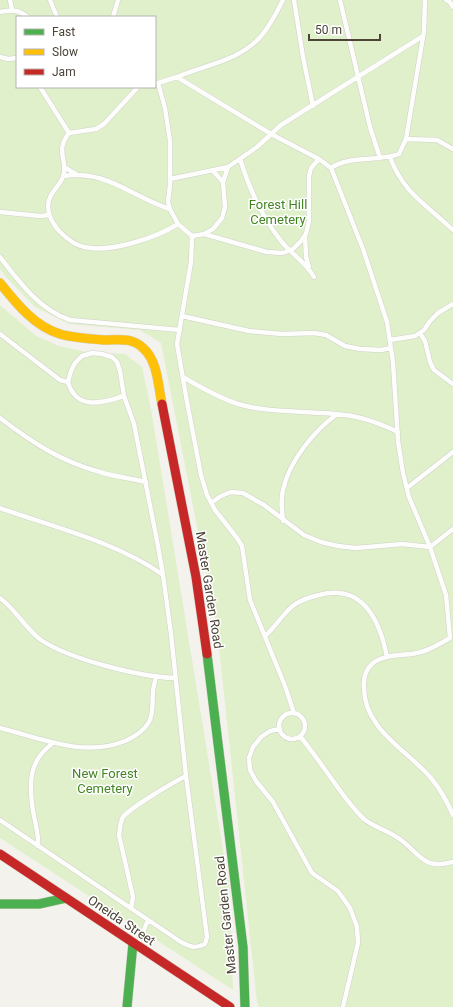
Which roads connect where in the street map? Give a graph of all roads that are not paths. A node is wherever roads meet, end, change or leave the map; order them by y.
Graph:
1 (10, 0) edge
2 (50, 0) edge
3 (283, 0) edge
4 (294, 0) edge
5 (340, 0) edge
6 (425, 0) edge
7 (446, 0) edge
8 (118, 1) edge
9 (453, 7) edge
10 (12, 10) junction
11 (0, 12) edge
12 (27, 16) edge
13 (58, 16) edge
14 (113, 16) edge
15 (423, 36) junction
16 (0, 56) edge
17 (16, 58) edge
18 (358, 76) junction
19 (177, 77) junction
20 (157, 83) edge
21 (41, 88) edge
22 (137, 88) edge
23 (313, 106) junction
24 (69, 133) junction
25 (271, 134) junction
26 (406, 139) junction
27 (453, 149) edge
28 (390, 157) junction
29 (380, 158) junction
30 (240, 159) junction
31 (319, 159) junction
32 (64, 167) junction
33 (228, 167) junction
34 (331, 168) junction
35 (213, 171) junction
36 (76, 174) junction
37 (63, 176) junction
38 (170, 179) junction
39 (223, 182) junction
40 (170, 209) junction
41 (0, 212) edge
42 (49, 215) junction
43 (178, 224) junction
44 (453, 230) edge
45 (204, 234) junction
46 (305, 235) junction
47 (192, 236) junction
48 (289, 251) junction
49 (0, 257) edge
50 (310, 269) junction
51 (314, 277) dead end
52 (0, 283) edge
53 (453, 304) edge
54 (182, 316) junction
55 (180, 330) junction
56 (420, 333) junction
57 (0, 334) edge
58 (390, 340) junction
59 (391, 348) junction
60 (183, 377) junction
61 (68, 382) junction
62 (453, 384) edge
63 (124, 396) junction
64 (337, 414) junction
65 (0, 418) edge
66 (398, 432) junction
67 (453, 452) edge
68 (146, 482) junction
69 (407, 488) junction
70 (211, 502) junction
71 (0, 508) edge
72 (283, 520) junction
73 (453, 529) edge
74 (430, 547) junction
75 (163, 575) junction
76 (0, 598) edge
77 (265, 636) junction
78 (452, 638) edge
79 (387, 657) junction
80 (156, 677) junction
81 (175, 678) junction
82 (294, 713) junction
83 (0, 728) edge
84 (280, 729) junction
85 (300, 736) junction
86 (52, 743) junction
87 (186, 776) junction
88 (453, 814) edge
89 (0, 820) edge
90 (38, 846) junction
91 (0, 854) edge
92 (453, 862) edge
93 (66, 898) junction
94 (0, 904) edge
95 (131, 908) junction
96 (148, 920) junction
97 (136, 944) junction
98 (127, 1007) edge
99 (230, 1007) edge
100 (245, 1007) edge
101 (343, 1007) edge

1 - 10 lane
2 - 13 lane
3 - 19 lane
4 - 23 lane
5 - 18 lane
6 - 15 lane
7 - 9 lane
8 - 14 lane
10 - 11 lane
10 - 12 lane
15 - 18 lane
15 - 26 lane
16 - 17 lane
18 - 23 lane
18 - 29 lane
19 - 20 lane
19 - 25 lane
20 - 38 lane
21 - 24 lane
22 - 24 lane
23 - 25 lane
24 - 32 lane
25 - 30 lane
25 - 31 lane
26 - 27 lane
26 - 28 lane
28 - 29 lane
28 - 44 lane
29 - 34 lane
30 - 33 lane
30 - 48 lane
31 - 34 lane
31 - 46 lane
32 - 36 lane
32 - 37 lane
33 - 35 lane
33 - 39 lane
34 - 58 lane
35 - 38 lane
35 - 39 lane
36 - 37 lane
36 - 40 lane
37 - 42 lane
38 - 40 lane
39 - 45 lane
40 - 43 lane
41 - 42 lane
42 - 43 lane
43 - 47 lane
45 - 47 lane
45 - 48 lane
46 - 48 lane
46 - 50 lane
47 - 54 lane
48 - 50 lane
49 - 55 lane
50 - 51 lane
52 - 100 street, Master Garden Road
53 - 56 lane
54 - 55 lane
54 - 59 lane
55 - 60 lane
56 - 58 lane
56 - 62 lane
57 - 61 lane
58 - 59 lane
59 - 66 lane
60 - 64 lane
60 - 70 lane
61 - 63 lane
61 - 63 lane
63 - 68 lane
64 - 66 lane
64 - 72 lane
65 - 68 lane
66 - 69 lane
67 - 69 lane
68 - 75 lane
69 - 74 lane
70 - 72 lane
70 - 77 lane
71 - 75 lane
72 - 74 lane
73 - 74 lane
74 - 78 lane
75 - 81 lane
76 - 80 lane
77 - 79 lane
77 - 82 lane
78 - 79 lane
79 - 88 lane
80 - 81 lane
80 - 86 lane
81 - 87 lane
82 - 84 lane
82 - 85 lane
83 - 86 lane
84 - 85 lane
84 - 101 lane
85 - 92 lane
86 - 90 lane
87 - 95 lane
87 - 96 lane
89 - 90 lane
90 - 95 lane
91 - 93 street, Oneida Street
93 - 94 street
93 - 97 street, Oneida Street
95 - 96 lane
96 - 97 lane
97 - 98 street
97 - 99 street, Oneida Street

